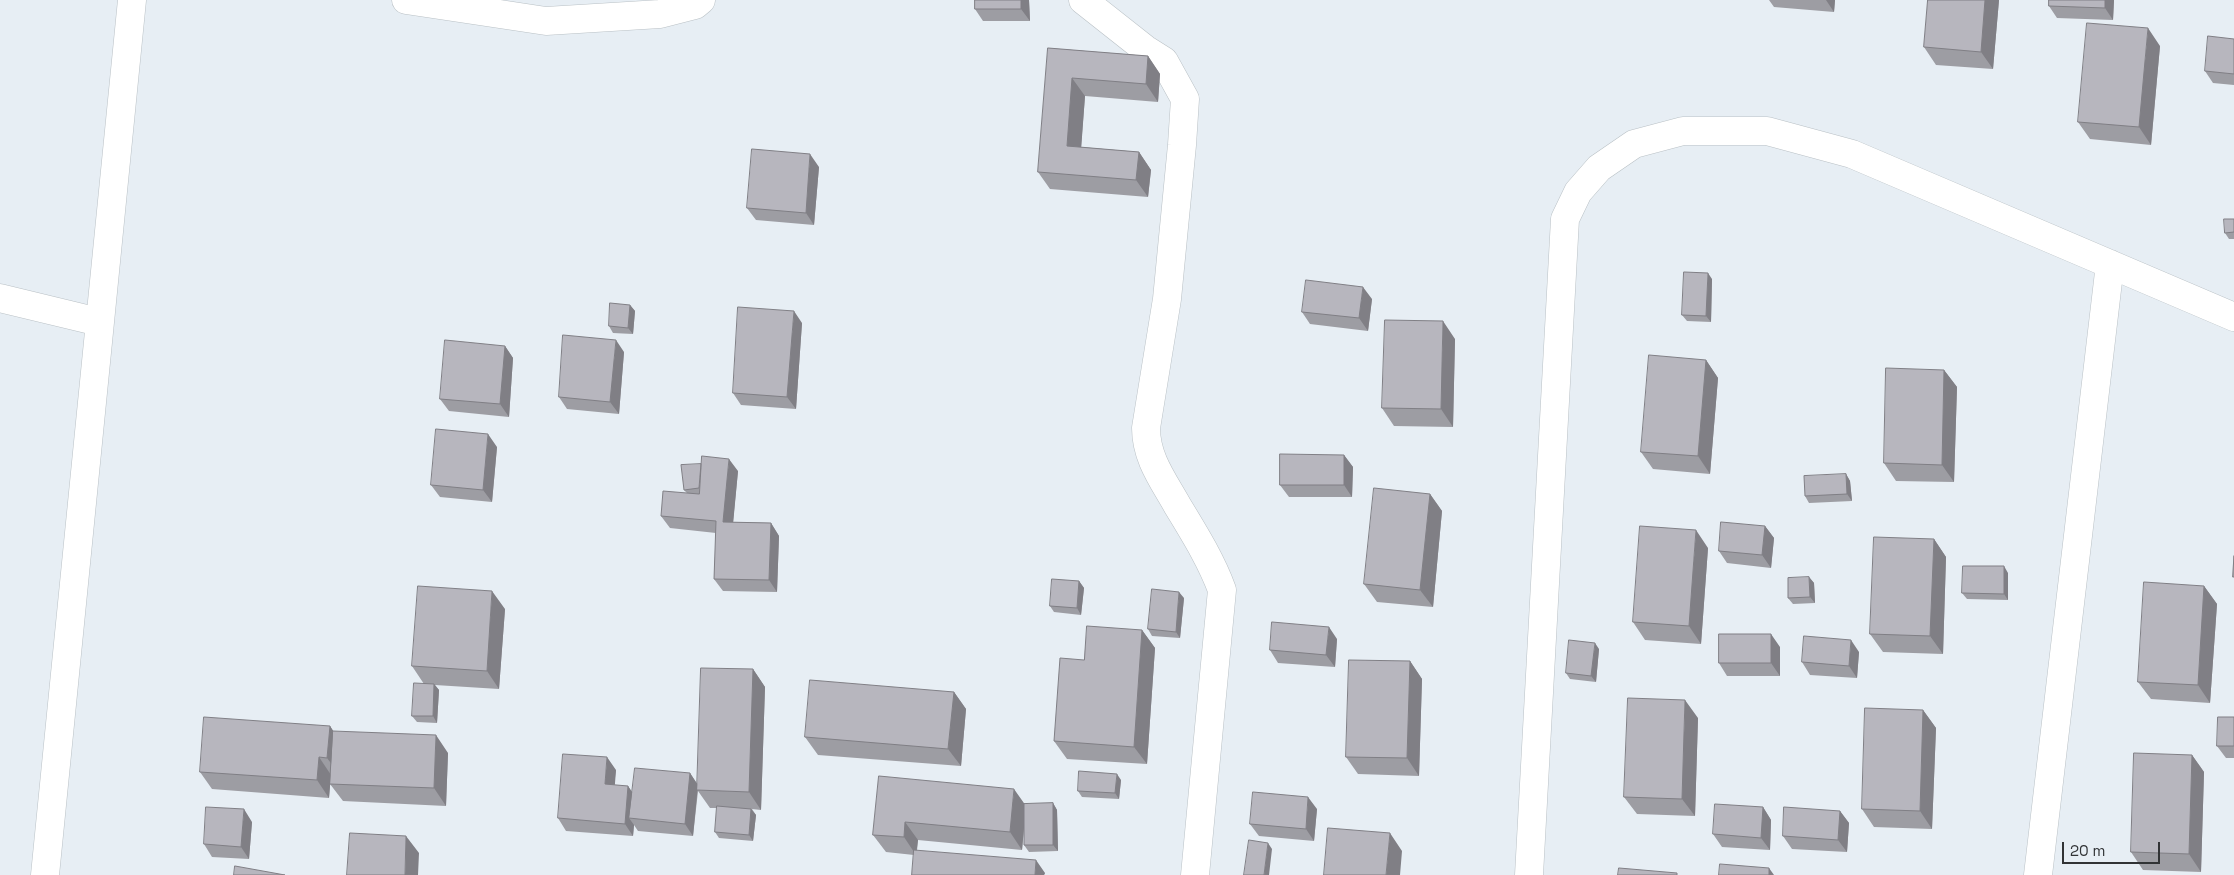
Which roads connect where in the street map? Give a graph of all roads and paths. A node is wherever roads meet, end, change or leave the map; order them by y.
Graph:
1 (132, 0) edge
2 (406, 0) edge
3 (701, 0) edge
4 (1083, 0) edge
5 (2110, 264) junction
6 (0, 298) edge
7 (2234, 317) edge
8 (99, 322) junction
9 (45, 875) edge
10 (1195, 875) edge
11 (1529, 875) edge
12 (2038, 875) edge

1 - 8 main road
2 - 3 main road
4 - 10 main road
5 - 7 main road
5 - 11 main road
5 - 12 main road
6 - 8 main road
8 - 9 main road

